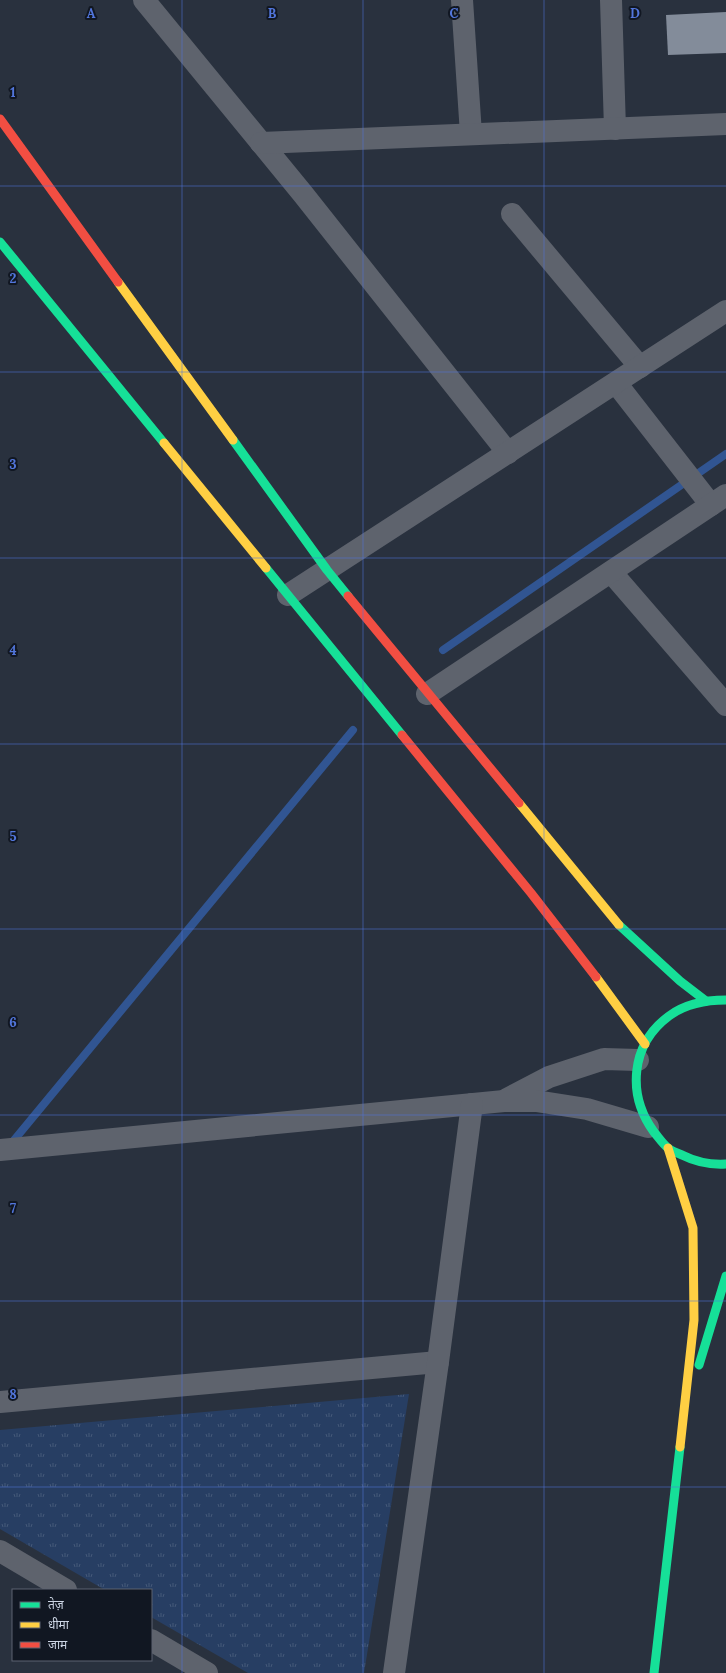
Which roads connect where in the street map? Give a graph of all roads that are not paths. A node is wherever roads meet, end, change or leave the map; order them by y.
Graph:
1 (144, 0) edge
2 (462, 0) edge
3 (611, 0) edge
4 (0, 119) edge
5 (726, 124) edge
6 (615, 128) junction
7 (471, 134) junction
8 (261, 143) junction
9 (512, 214) dead end
10 (0, 242) edge
11 (726, 311) edge
12 (640, 367) junction
13 (616, 383) junction
14 (508, 453) junction
15 (719, 500) edge
16 (327, 570) junction
17 (611, 572) junction
18 (288, 595) junction
19 (427, 694) junction
20 (726, 706) edge
21 (706, 1000) junction
22 (726, 1000) edge
23 (641, 1052) junction
24 (504, 1101) junction
25 (472, 1104) junction
26 (648, 1127) junction
27 (668, 1148) junction
28 (0, 1150) edge
29 (724, 1165) edge
30 (726, 1276) edge
31 (438, 1362) junction
32 (0, 1402) edge
33 (681, 1432) junction
34 (0, 1551) edge
35 (64, 1589) edge
36 (152, 1641) edge
37 (207, 1673) edge
38 (394, 1673) edge
39 (654, 1673) edge

1 - 8 street
2 - 7 street
3 - 6 street
4 - 16 street
5 - 6 street
6 - 7 street
7 - 8 street
8 - 14 street
9 - 12 street
10 - 18 street
11 - 12 street
12 - 13 street
13 - 14 street
13 - 15 street
14 - 16 street
15 - 17 street
16 - 18 street
16 - 19 street
17 - 19 street
17 - 20 street
18 - 23 street
19 - 21 street
21 - 22 street
21 - 23 street
23 - 24 street
23 - 26 street
24 - 25 street
24 - 26 street
25 - 28 street
25 - 31 street
26 - 27 street
27 - 29 street
27 - 33 street
30 - 33 street
31 - 32 street
31 - 38 street
33 - 39 street
34 - 35 street
36 - 37 street

